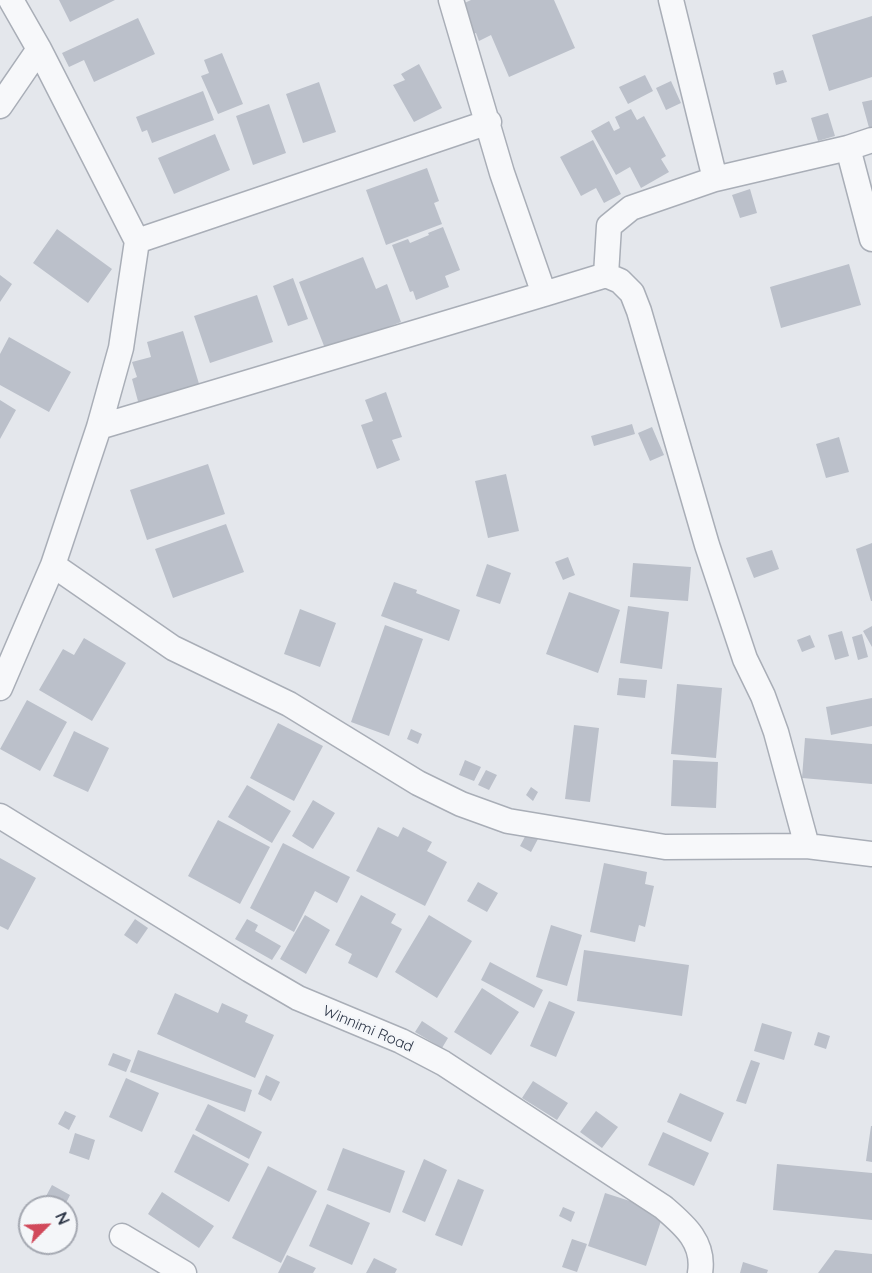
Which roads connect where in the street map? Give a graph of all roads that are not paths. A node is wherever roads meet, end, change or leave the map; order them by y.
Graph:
1 (11, 0) edge
2 (451, 0) edge
3 (671, 0) edge
4 (39, 49) junction
5 (0, 106) edge
6 (489, 122) junction
7 (872, 140) edge
8 (848, 148) junction
9 (715, 179) junction
10 (872, 239) edge
11 (137, 241) junction
12 (606, 275) junction
13 (544, 294) junction
14 (99, 427) junction
15 (53, 564) junction
16 (0, 687) edge
17 (0, 816) edge
18 (807, 846) junction
19 (872, 854) edge
20 (122, 1236) dead end
21 (183, 1273) edge
22 (700, 1273) edge

1 - 4 street
2 - 6 street
3 - 9 street
4 - 5 street
4 - 11 street
6 - 11 street
6 - 13 street
7 - 8 street
8 - 9 street
8 - 10 street
9 - 12 street
11 - 14 street
12 - 13 street
12 - 18 street
13 - 14 street
14 - 15 street
15 - 16 street
15 - 18 street
17 - 22 street, Winnimi Road
18 - 19 street
20 - 21 street

